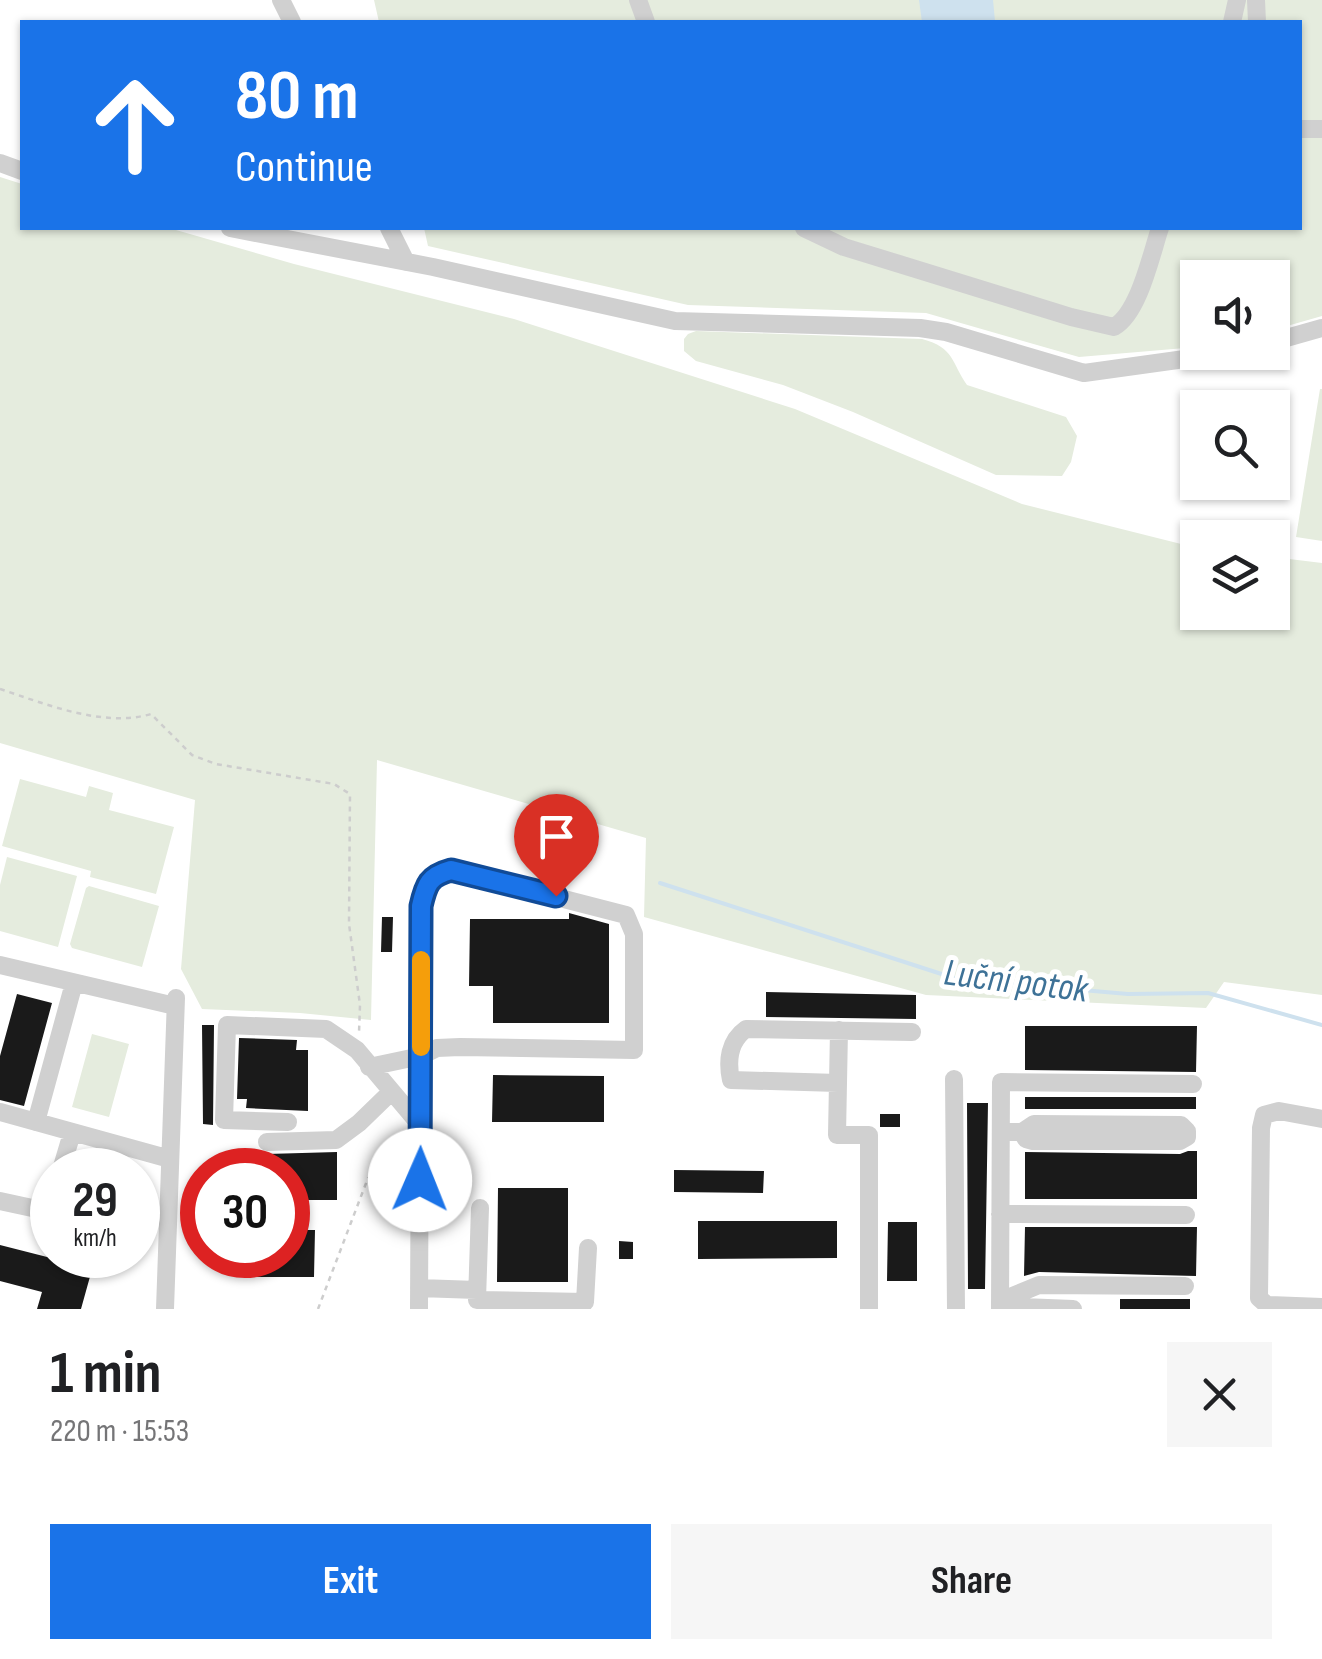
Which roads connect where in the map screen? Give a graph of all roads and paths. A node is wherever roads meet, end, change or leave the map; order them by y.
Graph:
1 (240, 230) edge
2 (390, 230) edge
3 (808, 230) edge
4 (1159, 230) edge
5 (406, 262) junction
6 (1322, 328) edge
7 (1290, 337) edge
8 (1180, 360) edge
9 (0, 689) edge
10 (0, 966) edge
11 (74, 983) junction
12 (839, 1030) junction
13 (912, 1032) dead end
14 (356, 1050) junction
15 (421, 1056) junction
16 (369, 1067) junction
17 (954, 1079) dead end
18 (838, 1083) junction
19 (1194, 1084) dead end
20 (391, 1092) junction
21 (0, 1112) edge
22 (1322, 1119) edge
23 (36, 1122) junction
24 (288, 1122) dead end
25 (420, 1126) junction
26 (1001, 1132) junction
27 (1022, 1132) junction
28 (72, 1134) junction
29 (267, 1142) dead end
30 (68, 1148) edge
31 (170, 1159) junction
32 (420, 1180) junction
33 (0, 1201) edge
34 (30, 1208) edge
35 (480, 1208) dead end
36 (1000, 1214) junction
37 (1186, 1215) dead end
38 (588, 1248) dead end
39 (1185, 1286) dead end
40 (418, 1288) junction
41 (478, 1290) junction
42 (1000, 1305) edge
43 (1322, 1307) edge
44 (165, 1309) edge
45 (318, 1309) edge
46 (419, 1309) edge
47 (869, 1309) edge
48 (956, 1309) edge
49 (1073, 1309) edge

1 - 5 street
2 - 5 street
3 - 4 street
5 - 8 street
6 - 7 street
9 - 14 path
10 - 11 street
11 - 23 street
11 - 31 street
12 - 13 street
12 - 18 street
12 - 18 street
14 - 16 street
14 - 24 street
15 - 15 street
15 - 16 street
15 - 25 street
16 - 20 street
17 - 48 street
18 - 47 street
19 - 26 street
20 - 25 street
20 - 29 street
21 - 23 street
22 - 43 street
23 - 28 street
25 - 32 street
26 - 27 street
26 - 36 street
27 - 27 street
28 - 30 street
28 - 31 street
31 - 44 street
32 - 40 street
32 - 45 path
33 - 34 street
35 - 41 street
36 - 37 street
36 - 42 street
38 - 41 street
39 - 42 street
40 - 41 street
40 - 46 street
42 - 49 street

